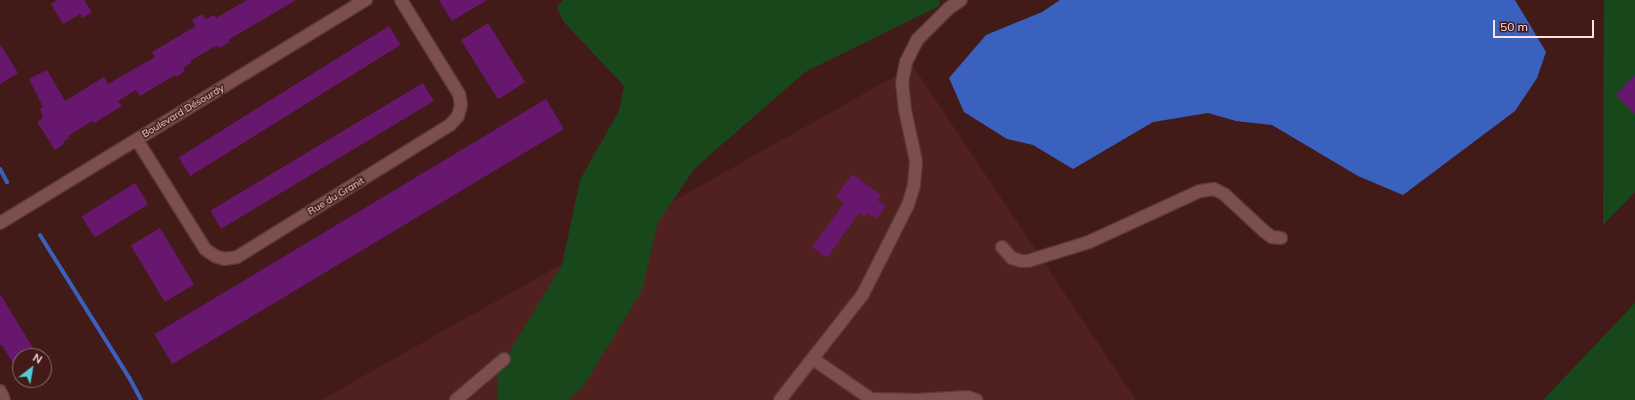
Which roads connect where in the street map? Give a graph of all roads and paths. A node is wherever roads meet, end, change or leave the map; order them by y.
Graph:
1 (366, 0) edge
2 (402, 0) edge
3 (961, 0) edge
4 (136, 140) junction
5 (0, 223) edge
6 (1281, 238) dead end
7 (1002, 247) dead end
8 (504, 359) dead end
9 (812, 359) junction
10 (0, 391) edge
11 (4, 400) edge
12 (456, 400) edge
13 (780, 400) edge
14 (916, 400) edge
15 (976, 400) edge

1 - 4 street, Boulevard Désourdy
2 - 4 street, Rue du Granit
3 - 9 street
4 - 5 street, Boulevard Désourdy
6 - 7 street
8 - 12 street
9 - 13 street
9 - 14 street
10 - 11 street
14 - 15 street

